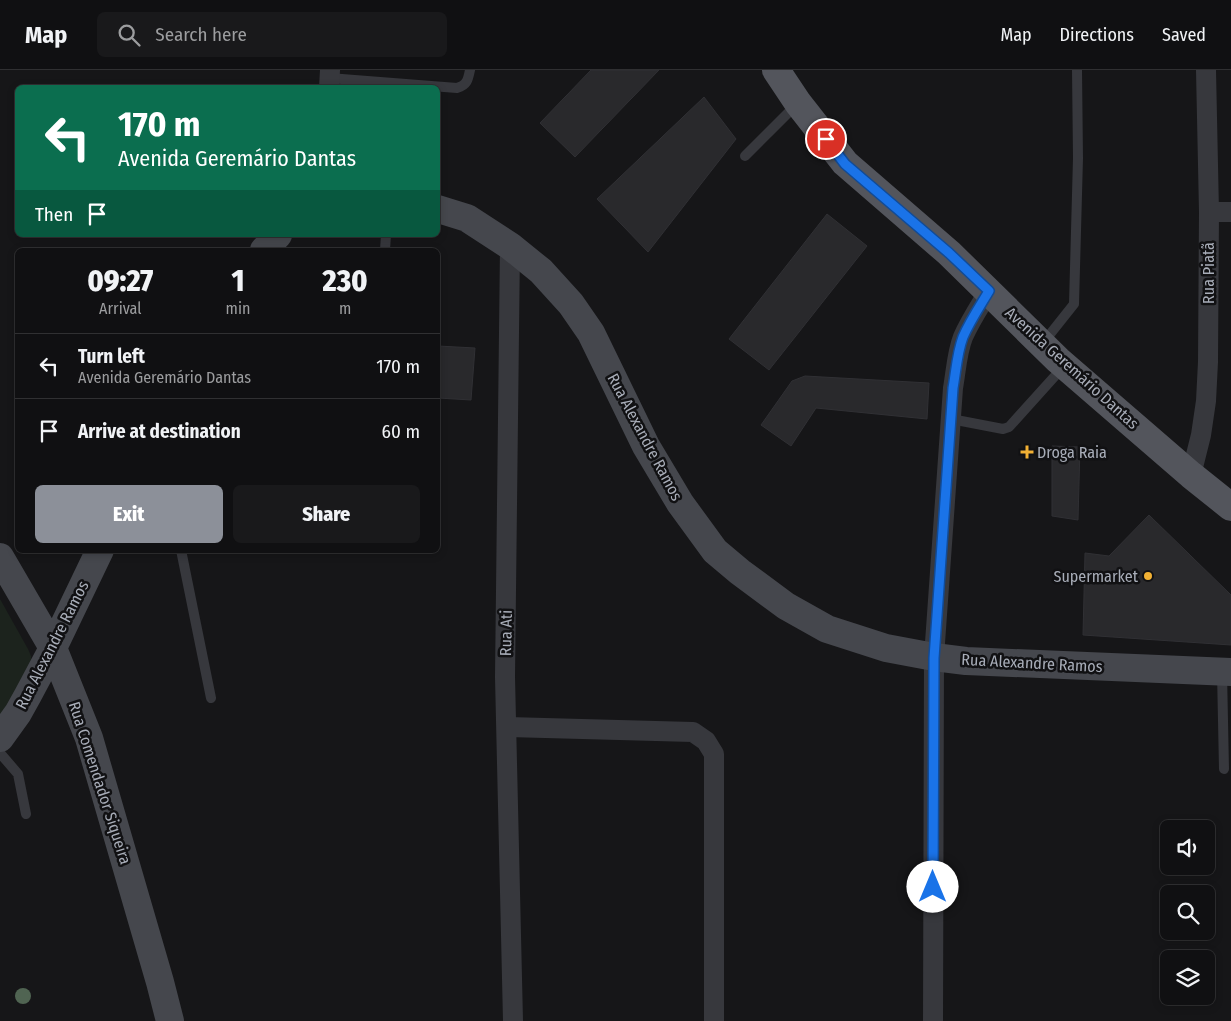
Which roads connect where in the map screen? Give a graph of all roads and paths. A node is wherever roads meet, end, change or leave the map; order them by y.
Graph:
1 (470, 70) edge
2 (776, 70) edge
3 (1077, 70) edge
4 (1206, 70) edge
5 (329, 78) edge
6 (419, 85) edge
7 (440, 87) edge
8 (798, 103) junction
9 (745, 156) dead end
10 (440, 210) edge
11 (1209, 212) junction
12 (1231, 212) edge
13 (276, 237) edge
14 (510, 246) junction
15 (266, 248) edge
16 (989, 291) junction
17 (1043, 344) junction
18 (1064, 365) junction
19 (951, 419) junction
20 (1191, 475) junction
21 (1231, 507) edge
22 (99, 553) edge
23 (182, 553) edge
24 (0, 557) edge
25 (53, 648) junction
26 (934, 658) junction
27 (1227, 672) edge
28 (211, 698) dead end
29 (506, 727) junction
30 (0, 738) edge
31 (0, 753) edge
32 (1224, 768) dead end
33 (26, 814) dead end
34 (170, 1021) edge
35 (513, 1021) edge
36 (714, 1021) edge
37 (933, 1021) edge

1 - 7 lane
2 - 8 main road, Avenida Geremário Dantas
3 - 17 lane
4 - 11 street, Rua Piatã
5 - 6 lane
8 - 9 lane
8 - 16 main road, Avenida Geremário Dantas
10 - 14 street, Rua Alexandre Ramos
11 - 12 street
11 - 20 street, Rua Piatã
13 - 15 street
14 - 26 street, Rua Alexandre Ramos
14 - 29 street, Rua Ati
16 - 17 main road, Avenida Geremário Dantas
16 - 19 street
17 - 18 main road, Avenida Geremário Dantas
18 - 19 lane
18 - 20 main road, Avenida Geremário Dantas
19 - 26 street
20 - 21 main road, Avenida Geremário Dantas
22 - 25 street, Rua Alexandre Ramos
23 - 28 lane
24 - 25 street, Rua Comendador Siqueira
25 - 30 street, Rua Alexandre Ramos
25 - 34 street, Rua Comendador Siqueira
26 - 27 street, Rua Alexandre Ramos
26 - 37 street
27 - 32 lane
29 - 35 street, Rua Ati
29 - 36 street
31 - 33 lane

